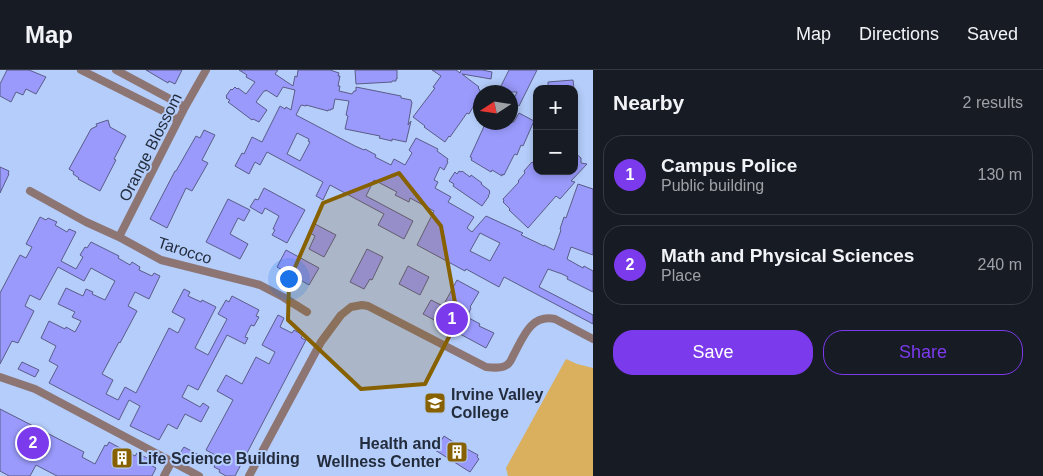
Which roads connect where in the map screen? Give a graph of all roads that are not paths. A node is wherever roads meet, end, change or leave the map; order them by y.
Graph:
1 (81, 70) edge
2 (116, 70) edge
3 (206, 70) edge
4 (185, 107) junction
5 (178, 120) junction
6 (30, 191) dead end
7 (120, 237) junction
8 (307, 312) dead end
9 (593, 339) edge
10 (0, 377) edge
11 (172, 461) junction
12 (164, 476) edge
13 (199, 476) edge
14 (250, 476) edge

1 - 5 street
2 - 4 street
3 - 4 street, Orange Blossom
4 - 5 street, Orange Blossom
5 - 7 street, Orange Blossom
6 - 7 street, Tarocco
7 - 8 street, Tarocco
9 - 14 street
10 - 11 street
11 - 12 street
11 - 13 street

